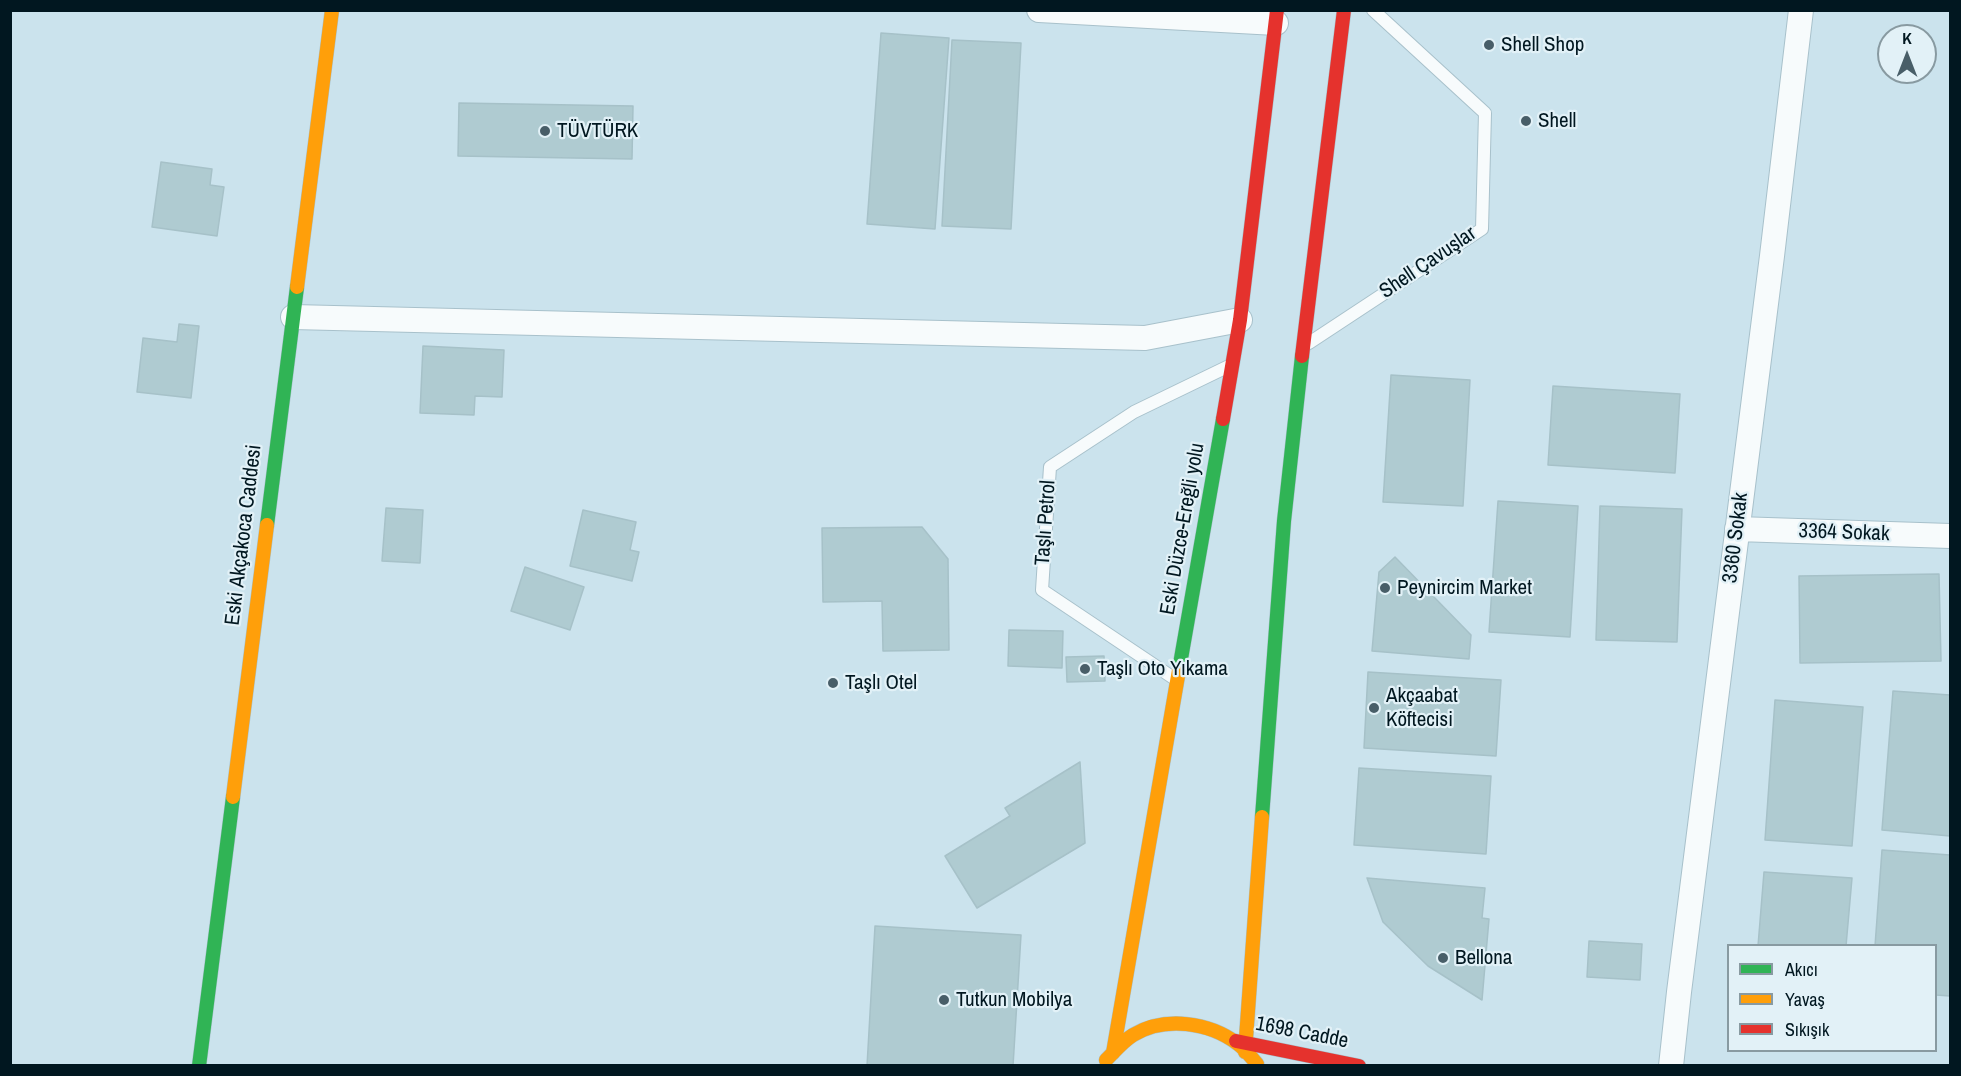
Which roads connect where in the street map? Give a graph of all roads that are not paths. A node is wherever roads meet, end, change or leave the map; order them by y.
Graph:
1 (332, 10) edge
2 (1039, 10) edge
3 (1344, 10) edge
4 (1373, 10) edge
5 (1801, 10) edge
6 (1276, 16) edge
7 (293, 316) junction
8 (1240, 320) junction
9 (1303, 346) junction
10 (1232, 364) junction
11 (1737, 530) junction
12 (1950, 536) edge
13 (1178, 681) junction
14 (1242, 1046) junction
15 (1113, 1053) junction
16 (199, 1065) edge
17 (1102, 1065) edge
18 (1258, 1065) edge
19 (1359, 1065) edge
20 (1671, 1065) edge

1 - 7 main road, Eski Akçakoca Caddesi
2 - 6 street
3 - 9 main road
4 - 9 lane, Shell Çavuşlar
5 - 11 street, 3360 Sokak
6 - 8 main road, Eski Düzce-Ereğli yolu
7 - 8 street
7 - 16 main road, Eski Akçakoca Caddesi
8 - 10 main road, Eski Düzce-Ereğli yolu
9 - 14 main road
10 - 13 main road, Eski Düzce-Ereğli yolu
10 - 13 lane, Taşlı Petrol
11 - 12 street, 3364 Sokak
11 - 20 street, 3360 Sokak
13 - 15 main road, Eski Düzce-Ereğli yolu
14 - 15 main road
14 - 18 main road
14 - 19 main road, 1698 Cadde
15 - 17 main road

